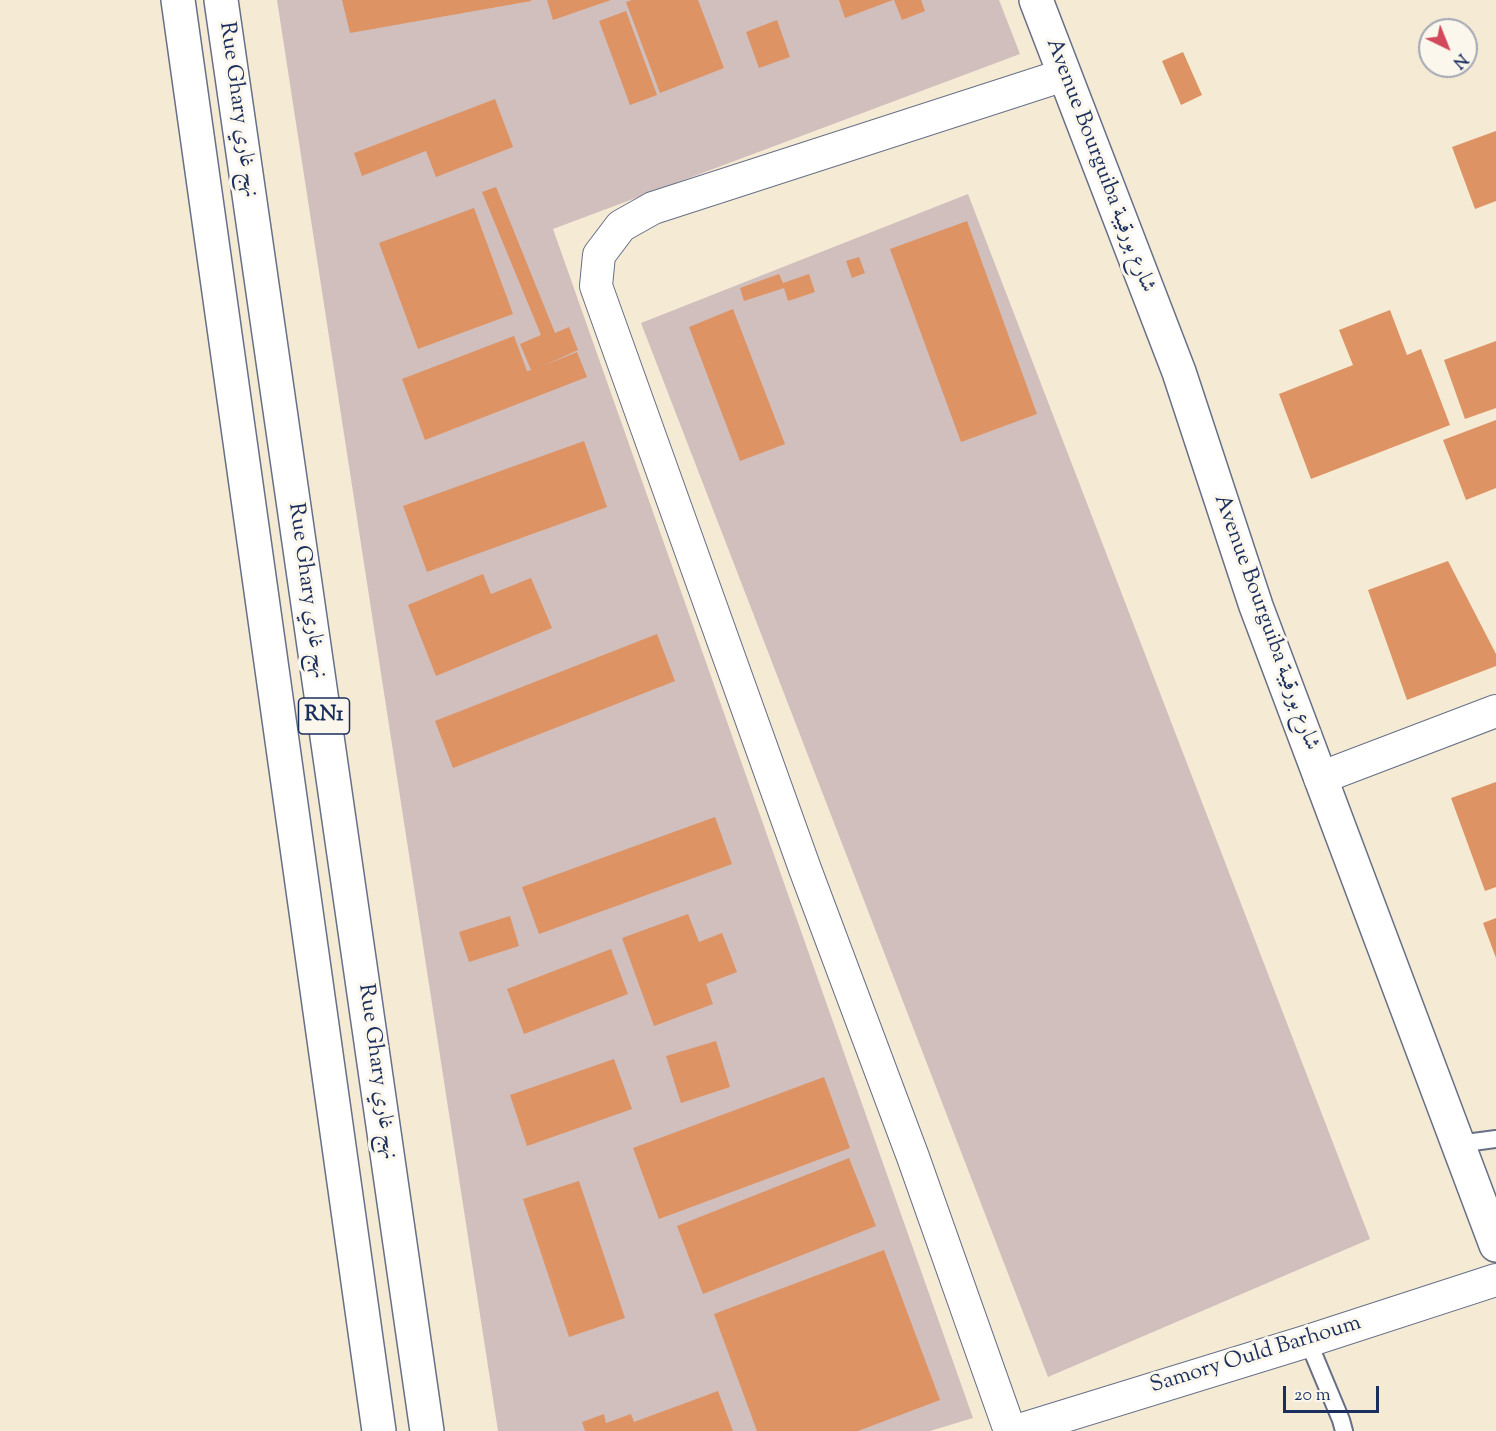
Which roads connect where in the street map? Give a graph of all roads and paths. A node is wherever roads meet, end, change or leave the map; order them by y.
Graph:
1 (178, 0) edge
2 (221, 0) edge
3 (1036, 0) edge
4 (1064, 75) junction
5 (1496, 711) edge
6 (1320, 778) junction
7 (1496, 1139) edge
8 (1458, 1144) junction
9 (1496, 1245) edge
10 (1496, 1280) edge
11 (1308, 1341) junction
12 (379, 1431) edge
13 (427, 1431) edge
14 (1010, 1431) edge
15 (1016, 1431) edge
16 (1344, 1431) edge

1 - 12 main road, Rue Ghary نهج غاري / RN1
2 - 13 main road, Rue Ghary نهج غاري / RN1
3 - 4 main road, Avenue Bourguiba شارع بورقيبة
4 - 6 main road, Avenue Bourguiba شارع بورقيبة
4 - 14 street
5 - 6 street
6 - 8 main road, Avenue Bourguiba شارع بورقيبة
7 - 8 lane
8 - 9 main road, Avenue Bourguiba شارع بورقيبة
10 - 11 street, Samory Ould Barhoum
11 - 15 street, Samory Ould Barhoum
11 - 16 lane

